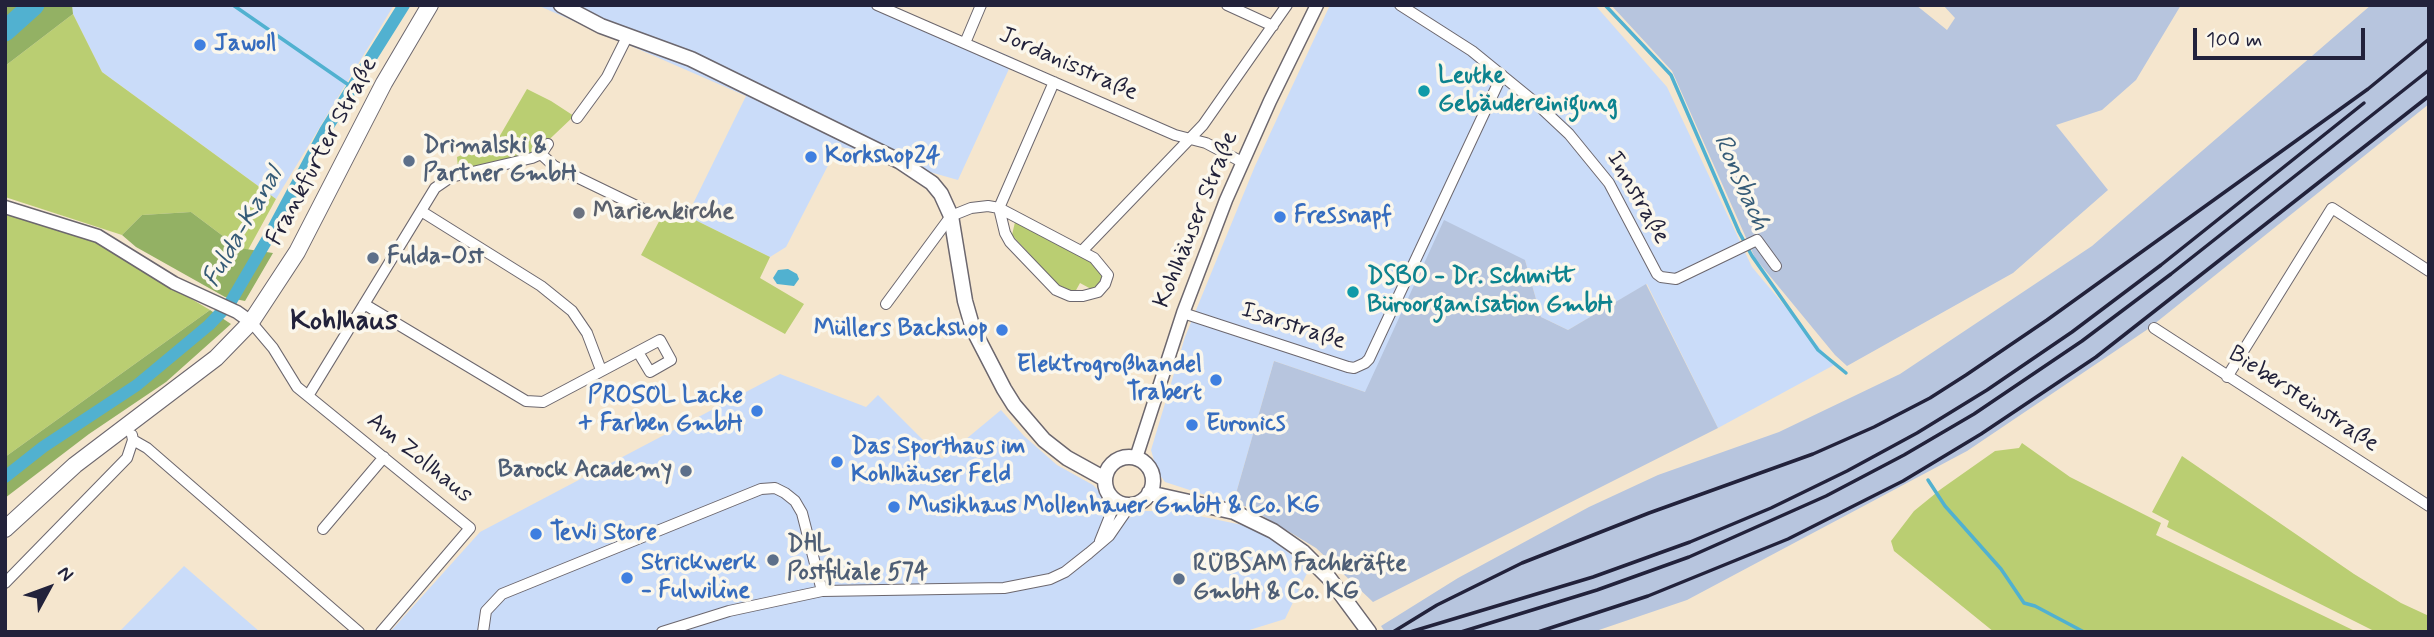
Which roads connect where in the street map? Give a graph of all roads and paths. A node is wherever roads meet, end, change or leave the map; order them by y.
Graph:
1 (430, 5) edge
2 (561, 5) edge
3 (877, 5) edge
4 (981, 5) edge
5 (1227, 5) edge
6 (1287, 5) edge
7 (1317, 5) edge
8 (1400, 5) edge
9 (1273, 26) junction
10 (627, 37) junction
11 (965, 43) junction
12 (1502, 75) junction
13 (1054, 82) junction
14 (577, 118) dead end
15 (1189, 139) junction
16 (548, 144) dead end
17 (541, 154) junction
18 (1242, 162) junction
19 (5, 207) edge
20 (999, 208) junction
21 (421, 211) junction
22 (649, 212) dead end
23 (951, 216) junction
24 (1083, 251) junction
25 (1776, 265) dead end
26 (2429, 271) edge
27 (364, 304) junction
28 (886, 304) dead end
29 (1184, 313) junction
30 (251, 322) junction
31 (2154, 328) dead end
32 (638, 352) dead end
33 (601, 370) junction
34 (2227, 377) junction
35 (308, 396) junction
36 (131, 433) junction
37 (384, 457) junction
38 (1136, 458) junction
39 (1105, 478) junction
40 (1149, 493) junction
41 (1116, 500) junction
42 (1131, 504) junction
43 (2429, 506) edge
44 (324, 529) dead end
45 (5, 530) edge
46 (1100, 542) junction
47 (5, 583) edge
48 (822, 591) junction
49 (358, 631) edge
50 (381, 632) edge
51 (483, 632) edge
52 (662, 632) edge
53 (1370, 632) edge

1 - 30 main road, Frankfurter Straße
2 - 10 main road
3 - 11 street, Jordanisstraße
4 - 11 street
5 - 9 street
6 - 9 street
7 - 18 street, Kohlhäuser Straße
8 - 12 street, Innstraße
9 - 15 street
10 - 14 street
10 - 23 main road
11 - 13 street, Jordanisstraße
12 - 25 street, Innstraße
12 - 29 street, Isarstraße
13 - 15 street, Jordanisstraße
13 - 20 street
15 - 18 street, Jordanisstraße
15 - 24 street
16 - 17 street
17 - 21 street
17 - 22 street
18 - 29 street, Kohlhäuser Straße
19 - 30 street
20 - 23 street
20 - 24 street
20 - 24 street
21 - 27 street
21 - 33 street
23 - 28 street
23 - 39 main road
26 - 34 street
27 - 33 street
27 - 35 street
29 - 38 street, Kohlhäuser Straße
30 - 35 street, Am Zollhaus
30 - 36 main road, Frankfurter Straße
31 - 34 street, Biebersteinstraße
32 - 33 street
34 - 43 street, Biebersteinstraße
35 - 37 street, Am Zollhaus
36 - 45 main road, Frankfurter Straße
36 - 47 street, Frankfurter Straße
36 - 49 street
37 - 44 street
37 - 50 street, Am Zollhaus
38 - 39 main road
38 - 40 main road
39 - 41 main road
40 - 42 main road
40 - 53 main road
41 - 42 main road
41 - 46 street
42 - 46 street
46 - 48 street
48 - 51 street
48 - 52 street

